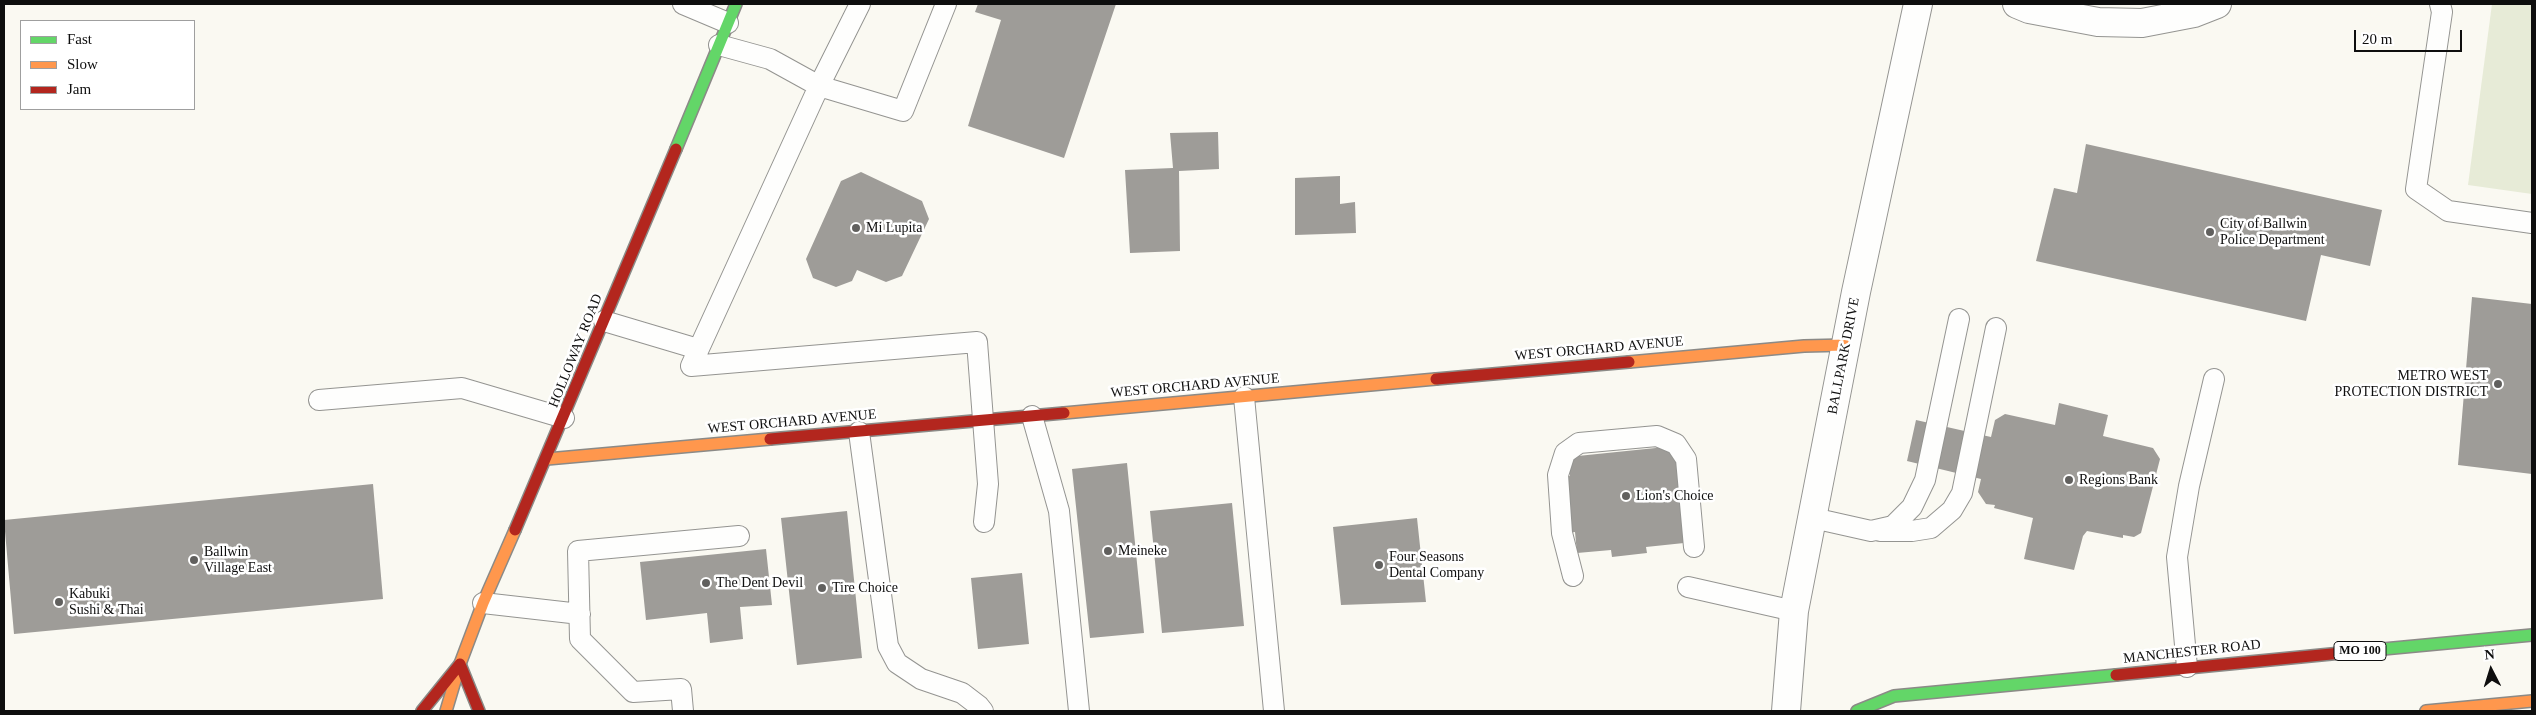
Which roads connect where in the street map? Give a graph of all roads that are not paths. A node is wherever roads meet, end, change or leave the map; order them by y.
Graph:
1 (683, 4) edge
2 (736, 4) edge
3 (860, 4) edge
4 (946, 4) edge
5 (1918, 4) edge
6 (2017, 4) edge
7 (2217, 4) edge
8 (2440, 4) edge
9 (728, 23) junction
10 (719, 45) junction
11 (819, 86) junction
12 (2532, 223) edge
13 (1960, 319) dead end
14 (604, 321) junction
15 (1996, 328) dead end
16 (1846, 345) junction
17 (698, 349) junction
18 (2214, 379) dead end
19 (1244, 397) junction
20 (319, 400) dead end
21 (1032, 416) junction
22 (564, 418) junction
23 (982, 420) junction
24 (860, 432) junction
25 (547, 459) junction
26 (1813, 518) junction
27 (984, 522) dead end
28 (1871, 530) junction
29 (739, 536) dead end
30 (1694, 547) dead end
31 (1573, 576) dead end
32 (1688, 587) dead end
33 (483, 603) junction
34 (1794, 611) junction
35 (580, 614) junction
36 (2532, 635) edge
37 (460, 664) junction
38 (2187, 667) junction
39 (2532, 702) edge
40 (422, 711) edge
41 (446, 711) edge
42 (479, 711) edge
43 (683, 711) edge
44 (983, 711) edge
45 (1080, 711) edge
46 (1274, 711) edge
47 (1786, 711) edge
48 (1857, 711) edge
49 (2426, 711) edge

1 - 9 lane
2 - 9 main road, HOLLOWAY ROAD
3 - 11 lane
4 - 11 lane
5 - 16 street, BALLPARK DRIVE
6 - 7 street
8 - 12 lane
9 - 10 main road, HOLLOWAY ROAD
10 - 11 lane
10 - 14 main road, HOLLOWAY ROAD
11 - 17 lane
13 - 28 lane
14 - 17 lane
14 - 22 main road, HOLLOWAY ROAD
15 - 28 lane
16 - 19 main road, WEST ORCHARD AVENUE
16 - 26 street, BALLPARK DRIVE
17 - 23 lane
18 - 38 lane
19 - 21 main road, WEST ORCHARD AVENUE
19 - 46 lane
20 - 22 lane
21 - 23 main road, WEST ORCHARD AVENUE
21 - 45 lane
22 - 25 main road, HOLLOWAY ROAD
23 - 24 main road, WEST ORCHARD AVENUE
23 - 27 lane
24 - 25 main road, WEST ORCHARD AVENUE
24 - 44 lane
25 - 33 main road, HOLLOWAY ROAD
26 - 28 lane
26 - 34 street, BALLPARK DRIVE
29 - 35 lane
30 - 31 lane
32 - 34 lane
33 - 35 lane
33 - 37 main road, HOLLOWAY ROAD
34 - 47 street, BALLPARK DRIVE
35 - 43 lane
36 - 38 main road, MANCHESTER ROAD / MO 100
37 - 40 main road
37 - 41 main road, HOLLOWAY ROAD
37 - 42 main road
38 - 48 main road, MANCHESTER ROAD / MO 100
39 - 49 main road

